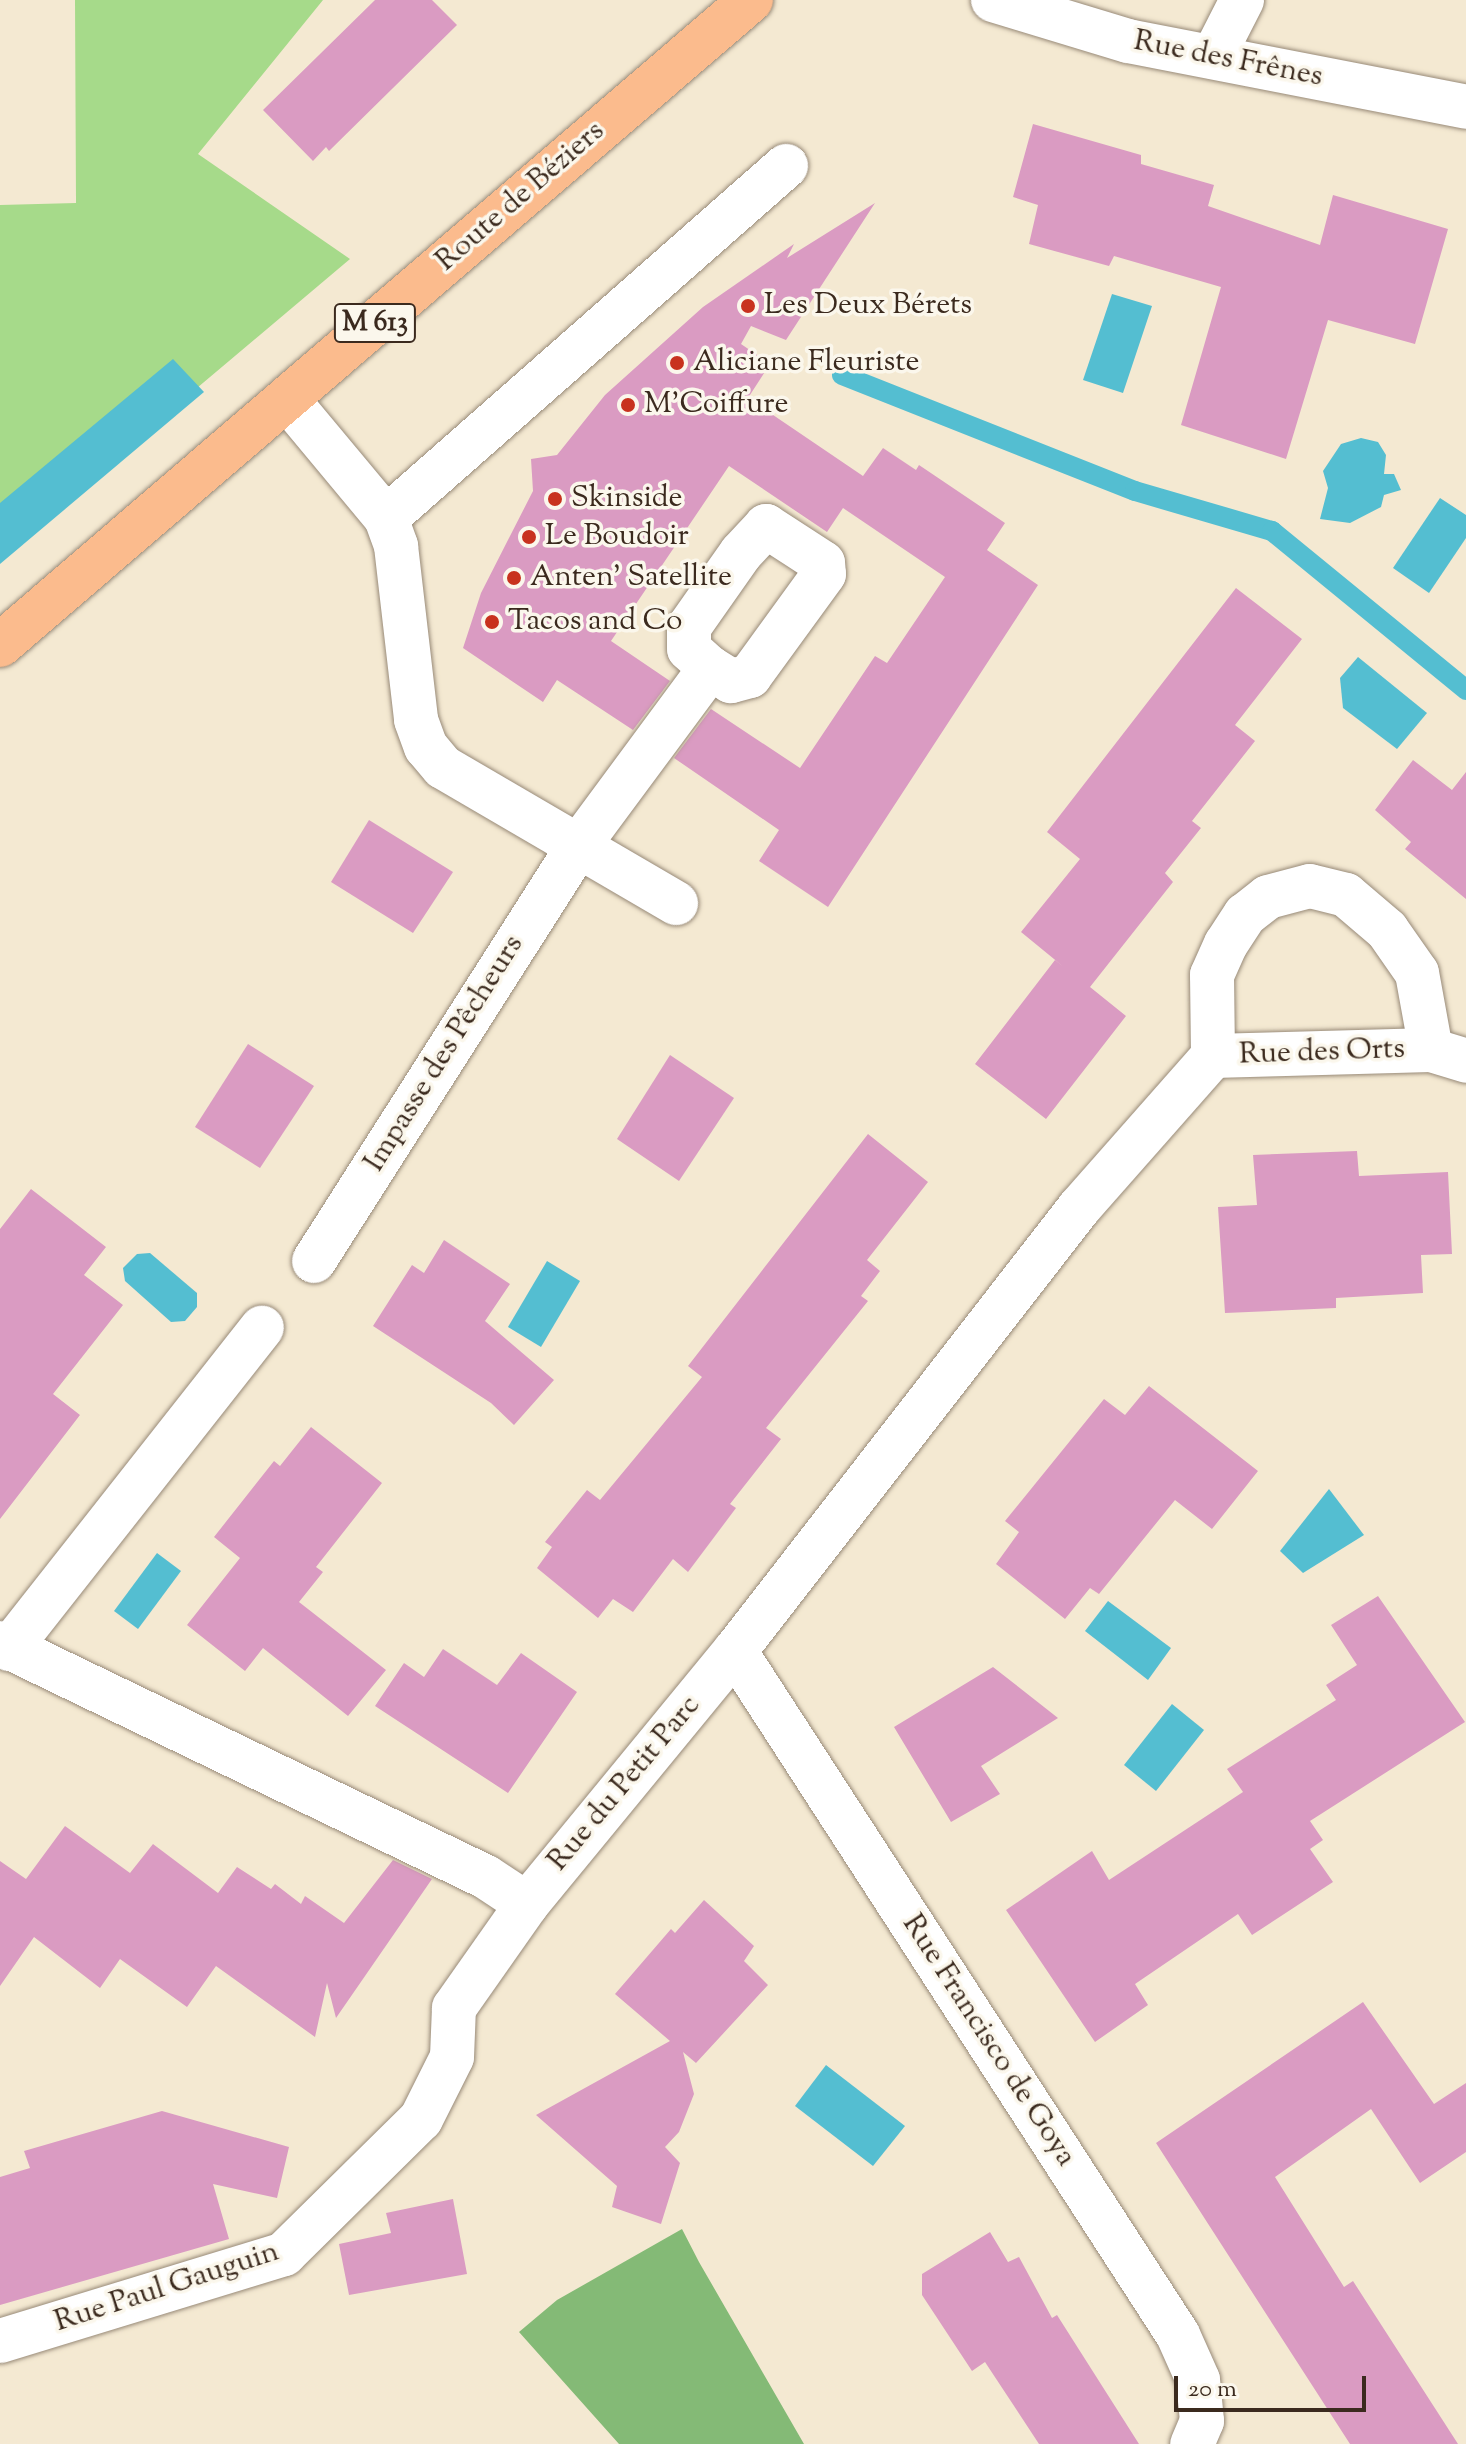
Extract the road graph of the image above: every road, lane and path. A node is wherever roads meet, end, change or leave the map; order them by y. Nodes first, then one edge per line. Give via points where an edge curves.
1 (993, 0) edge
2 (1242, 0) edge
3 (742, 3) edge
4 (1213, 57) junction
5 (1466, 107) edge
6 (786, 166) dead end
7 (287, 399) junction
8 (386, 518) junction
9 (0, 645) edge
10 (710, 668) dead end
11 (577, 848) junction
12 (676, 903) dead end
13 (1213, 1056) junction
14 (1448, 1056) edge
15 (1079, 1208) joint
16 (314, 1261) dead end
17 (262, 1328) dead end
18 (4, 1646) edge
19 (735, 1651) junction
20 (527, 1904) junction
21 (0, 2341) edge
22 (1192, 2444) edge

1 - 4 street, Rue des Frênes via 1128,41
2 - 4 street
3 - 7 main road, Route de Béziers / M 613
4 - 5 street, Rue des Frênes
6 - 8 street
7 - 8 street
7 - 9 main road, Route de Béziers / M 613
8 - 11 street via 396,546 416,720 426,747 443,767
10 - 11 street, Impasse des Pêcheurs
11 - 12 street
11 - 16 street, Impasse des Pêcheurs
13 - 14 street, Rue des Orts
13 - 14 street, Rue des Orts via 1212,975 1226,944 1245,915 1268,897 1310,886 1346,895 1387,930 1417,973
13 - 15 street, Rue des Orts
15 - 19 street, Rue du Petit Parc
17 - 18 street
18 - 20 street via 486,1877
19 - 20 street, Rue du Petit Parc
19 - 22 street, Rue Francisco de Goya via 1178,2335 1198,2380 1202,2421
20 - 21 street, Rue Paul Gauguin via 454,2008 452,2057 421,2119 284,2254

